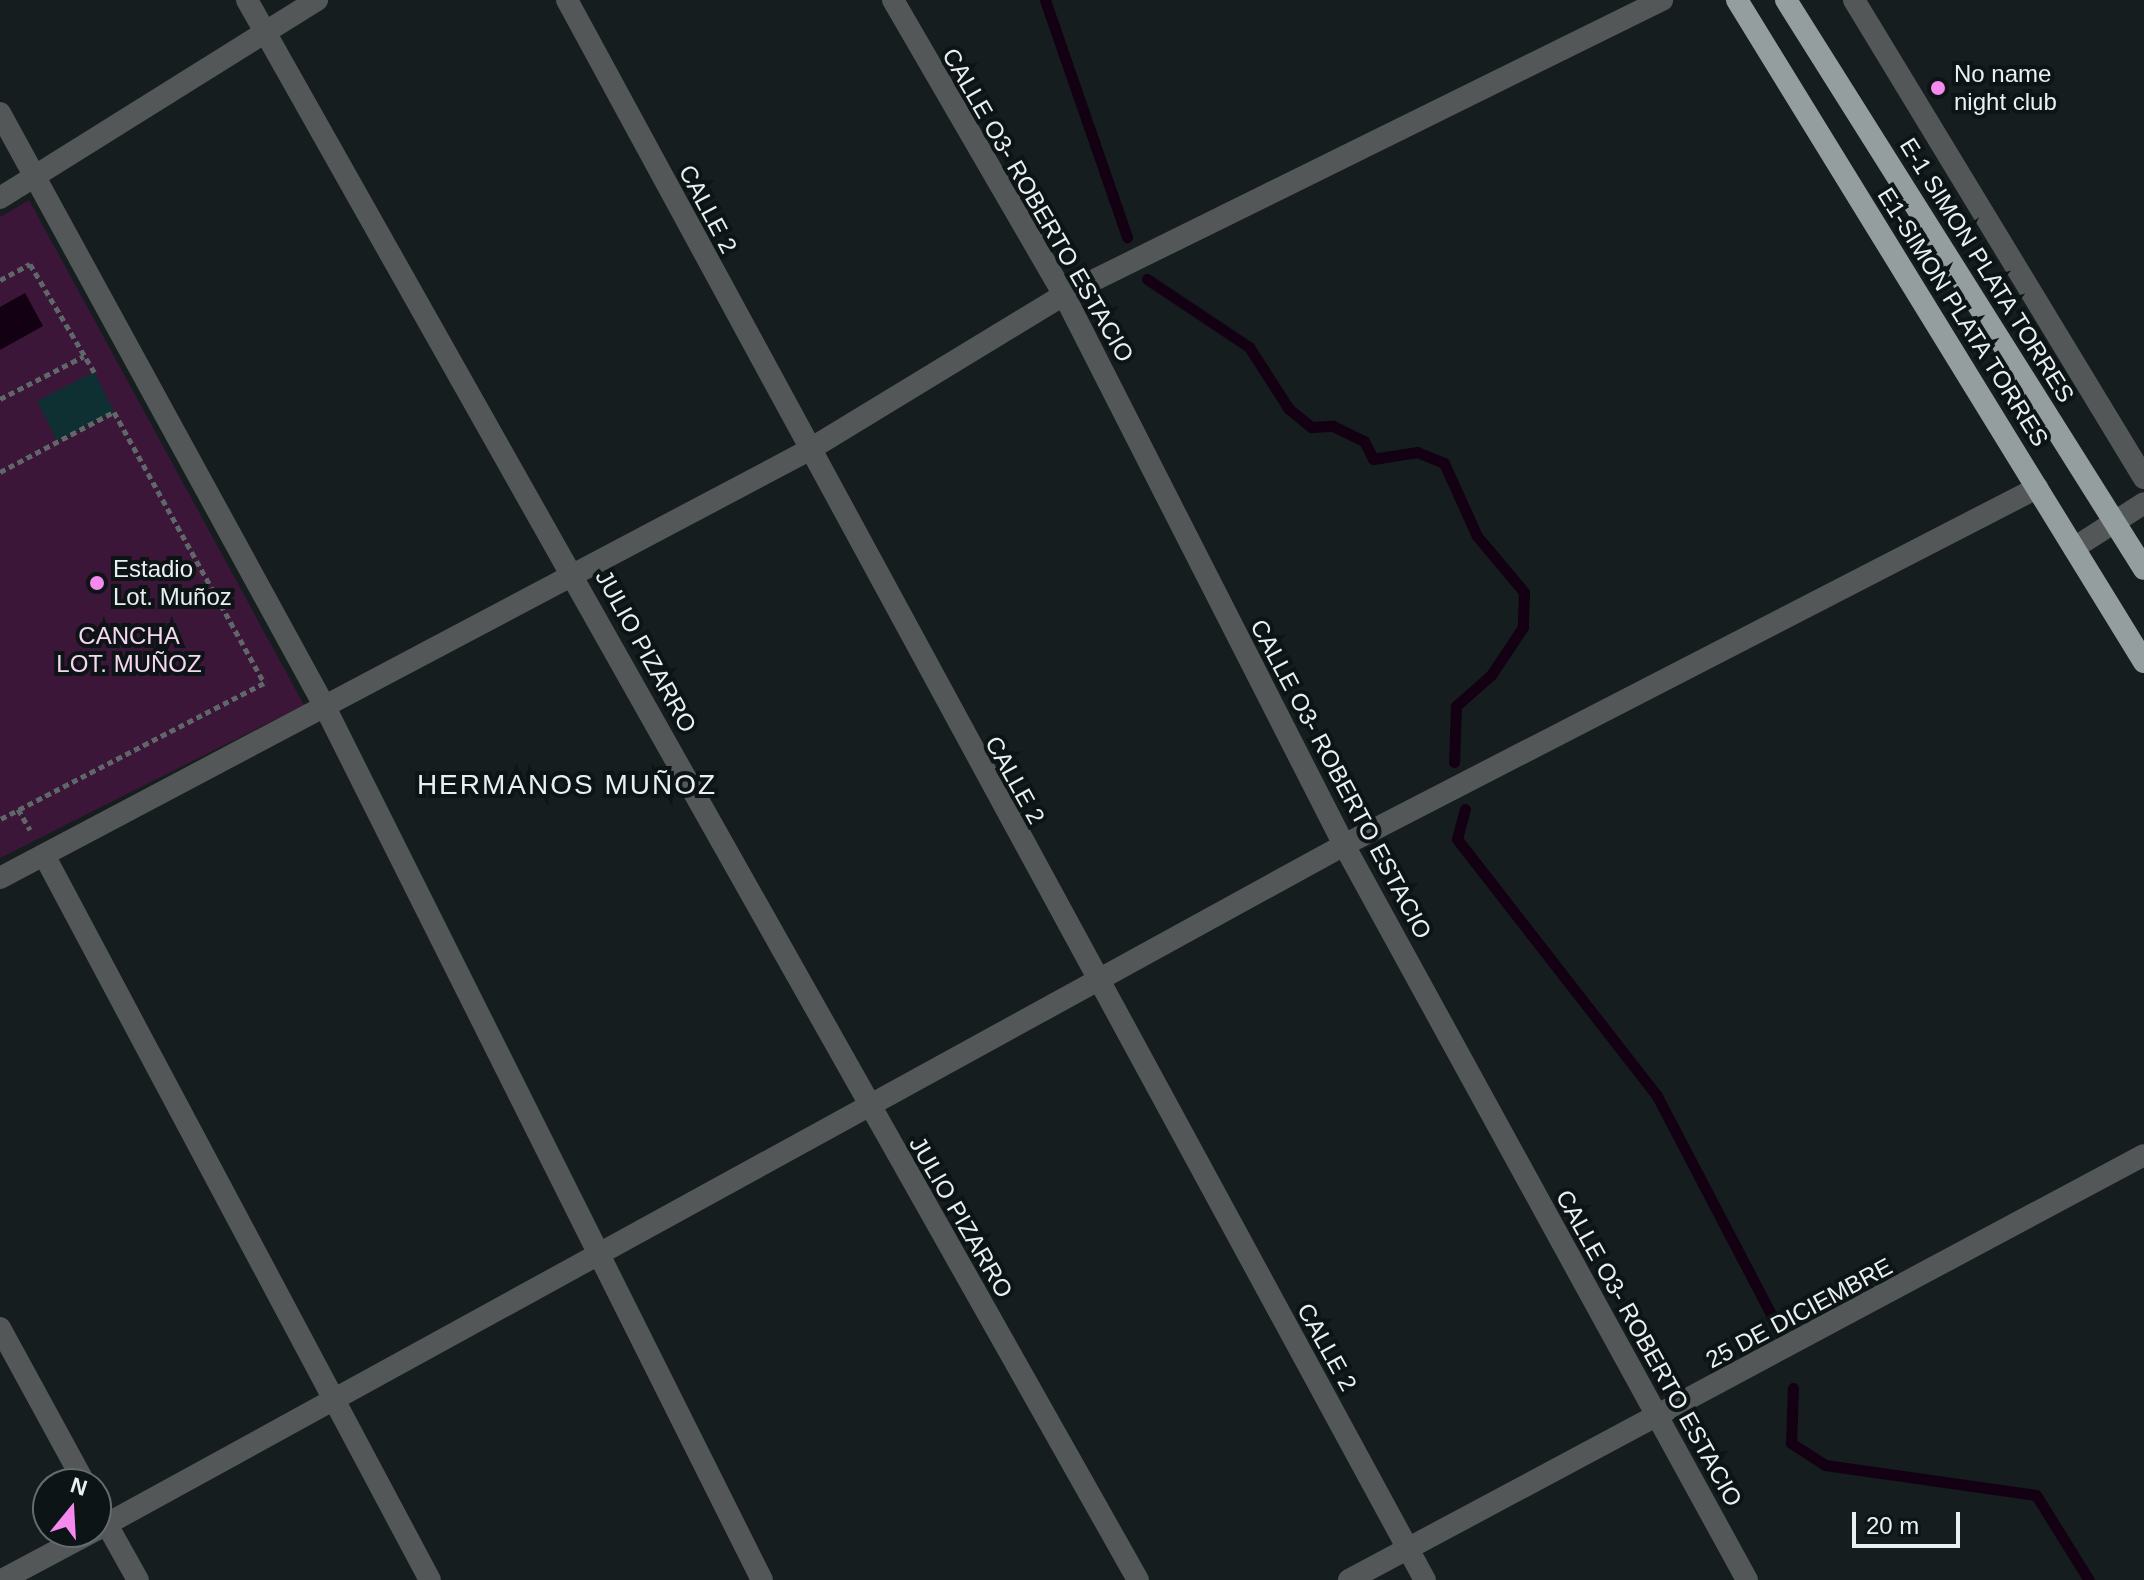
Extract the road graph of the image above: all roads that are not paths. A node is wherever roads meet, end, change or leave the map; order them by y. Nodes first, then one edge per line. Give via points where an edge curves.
1 (247, 0) edge
2 (317, 0) edge
3 (567, 0) edge
4 (893, 0) edge
5 (1662, 0) edge
6 (1737, 0) edge
7 (1786, 0) edge
8 (1854, 0) edge
9 (263, 29) junction
10 (0, 113) edge
11 (40, 177) junction
12 (0, 198) edge
13 (1064, 295) junction
14 (807, 451) junction
15 (2144, 478) edge
16 (2037, 488) junction
17 (2144, 503) edge
18 (2116, 521) junction
19 (2074, 548) junction
20 (2144, 569) edge
21 (573, 571) junction
22 (2144, 662) edge
23 (325, 707) junction
24 (1344, 845) junction
25 (44, 855) junction
26 (0, 878) edge
27 (1095, 980) junction
28 (866, 1102) junction
29 (2144, 1155) edge
30 (596, 1254) junction
31 (0, 1328) edge
32 (337, 1397) junction
33 (1658, 1418) junction
34 (76, 1468) edge
35 (112, 1516) edge
36 (112, 1543) edge
37 (56, 1548) edge
38 (1409, 1549) junction
39 (2, 1580) edge
40 (138, 1580) edge
41 (430, 1580) edge
42 (762, 1580) edge
43 (1138, 1580) edge
44 (1349, 1580) edge
45 (1425, 1580) edge
46 (1747, 1580) edge

1 - 9 street, JULIO PIZARRO
2 - 9 street
3 - 14 street, CALLE 2
4 - 13 street, CALLE O3- ROBERTO ESTACIO
5 - 13 street
6 - 16 highway, E1-SIMON PLATA TORRES
7 - 18 highway, E-1 SIMON PLATA TORRES
8 - 15 street
9 - 11 street
9 - 21 street, JULIO PIZARRO
10 - 11 street
11 - 12 street
11 - 23 street
13 - 14 street
13 - 24 street, CALLE O3- ROBERTO ESTACIO
14 - 21 street
14 - 27 street, CALLE 2
16 - 19 highway, E1-SIMON PLATA TORRES
16 - 24 street
17 - 18 street
18 - 19 street
18 - 20 highway, E-1 SIMON PLATA TORRES
19 - 22 highway, E1-SIMON PLATA TORRES
21 - 23 street
21 - 28 street, JULIO PIZARRO
23 - 25 street
23 - 30 street
24 - 27 street
24 - 33 street, CALLE O3- ROBERTO ESTACIO
25 - 26 street
25 - 32 street
27 - 28 street
27 - 38 street, CALLE 2
28 - 30 street
28 - 43 street, JULIO PIZARRO
29 - 33 street, 25 DE DICIEMBRE
30 - 32 street
30 - 42 street
31 - 34 street
32 - 35 street
32 - 41 street
33 - 38 street, 25 DE DICIEMBRE
33 - 46 street, CALLE O3- ROBERTO ESTACIO
36 - 40 street
37 - 39 street
38 - 44 street, 25 DE DICIEMBRE
38 - 45 street, CALLE 2

